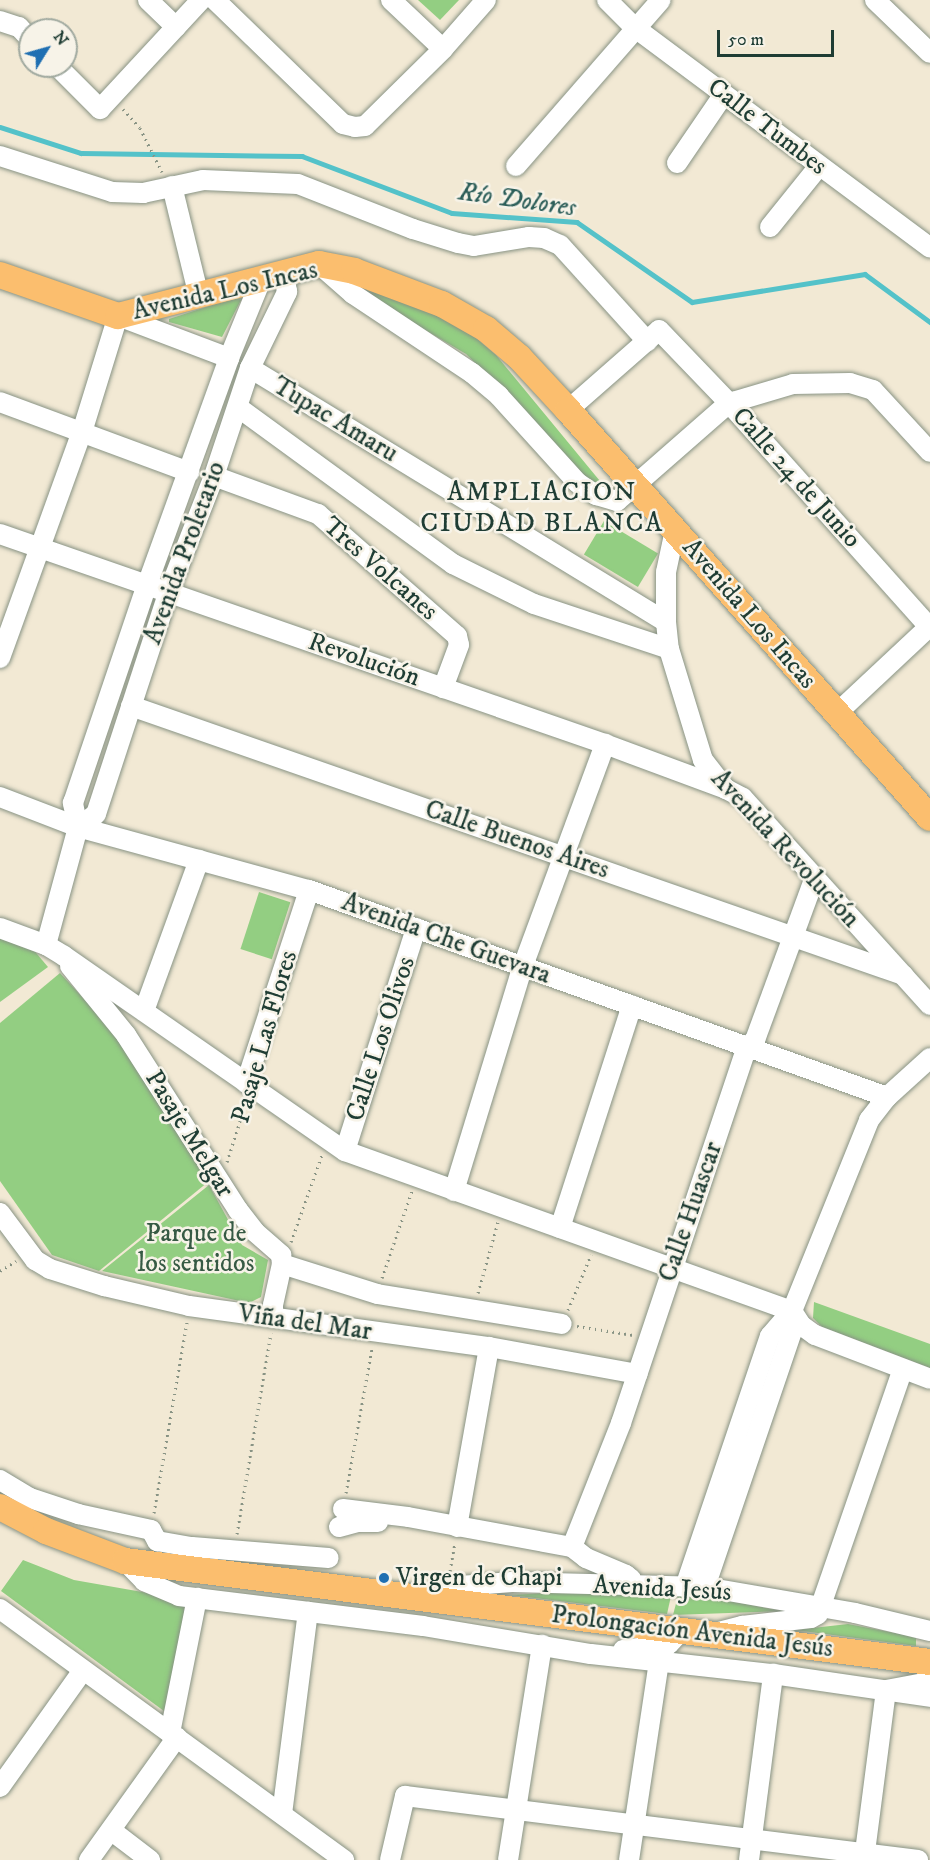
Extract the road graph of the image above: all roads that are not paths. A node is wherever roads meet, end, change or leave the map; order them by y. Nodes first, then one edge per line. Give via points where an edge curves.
1 (148, 0) edge
2 (201, 0) edge
3 (215, 0) edge
4 (391, 0) edge
5 (486, 0) edge
6 (607, 0) edge
7 (661, 0) edge
8 (875, 0) edge
9 (0, 21) edge
10 (18, 27) edge
11 (176, 27) junction
12 (634, 27) junction
13 (443, 49) junction
14 (930, 53) edge
15 (73, 78) edge
16 (724, 94) junction
17 (0, 156) edge
18 (677, 163) dead end
19 (516, 166) dead end
20 (819, 166) junction
21 (172, 186) junction
22 (770, 227) dead end
23 (930, 248) edge
24 (319, 264) junction
25 (0, 275) edge
26 (273, 277) junction
27 (199, 297) junction
28 (118, 316) junction
29 (653, 336) junction
30 (229, 357) junction
31 (250, 368) junction
32 (0, 402) edge
33 (729, 404) junction
34 (239, 408) junction
35 (568, 410) junction
36 (82, 432) junction
37 (930, 452) edge
38 (189, 472) junction
39 (214, 476) junction
40 (635, 486) junction
41 (675, 530) junction
42 (0, 534) edge
43 (42, 549) junction
44 (147, 585) junction
45 (169, 591) junction
46 (666, 622) junction
47 (930, 627) edge
48 (669, 650) junction
49 (0, 658) edge
50 (444, 688) junction
51 (131, 706) junction
52 (836, 714) junction
53 (605, 744) junction
54 (726, 789) junction
55 (0, 797) edge
56 (930, 818) edge
57 (78, 827) junction
58 (564, 856) junction
59 (199, 860) junction
60 (814, 880) junction
61 (309, 890) junction
62 (0, 928) edge
63 (416, 928) junction
64 (793, 938) junction
65 (46, 945) junction
66 (64, 956) junction
67 (524, 966) junction
68 (903, 975) junction
69 (632, 1005) junction
70 (930, 1005) edge
71 (144, 1011) junction
72 (747, 1047) junction
73 (930, 1058) edge
74 (246, 1083) junction
75 (887, 1097) junction
76 (345, 1151) junction
77 (454, 1191) junction
78 (0, 1213) edge
79 (560, 1228) junction
80 (282, 1264) junction
81 (671, 1268) junction
82 (792, 1311) junction
83 (273, 1318) junction
84 (562, 1324) road end
85 (489, 1347) junction
86 (903, 1370) junction
87 (638, 1374) junction
88 (930, 1379) edge
89 (0, 1480) edge
90 (0, 1507) edge
91 (341, 1518) road end
92 (457, 1527) junction
93 (46, 1531) junction
94 (154, 1535) junction
95 (572, 1547) junction
96 (329, 1558) dead end
97 (124, 1560) junction
98 (632, 1585) junction
99 (685, 1587) junction
100 (705, 1587) junction
101 (439, 1593) junction
102 (198, 1598) junction
103 (821, 1607) junction
104 (0, 1609) edge
105 (308, 1612) junction
106 (930, 1631) edge
107 (680, 1632) junction
108 (713, 1633) junction
109 (542, 1645) junction
110 (591, 1654) junction
111 (659, 1662) junction
112 (930, 1662) edge
113 (83, 1670) junction
114 (773, 1674) junction
115 (930, 1682) edge
116 (886, 1690) junction
117 (930, 1697) edge
118 (173, 1735) junction
119 (0, 1787) edge
120 (517, 1811) junction
121 (282, 1814) junction
122 (636, 1825) junction
123 (112, 1831) junction
124 (753, 1840) junction
125 (866, 1852) junction
126 (89, 1860) edge
127 (150, 1860) edge
128 (344, 1860) edge
129 (390, 1860) edge
130 (508, 1860) edge
131 (629, 1860) edge
132 (749, 1860) edge
133 (918, 1860) edge

1 - 11 street
2 - 11 street
3 - 13 street via 343,124 355,127 365,126
4 - 13 street
5 - 13 street
6 - 12 street, Calle Tumbes
7 - 12 street
8 - 14 street
9 - 10 street
11 - 15 street via 106,103
12 - 16 street, Calle Tumbes
12 - 19 street
16 - 18 street
16 - 20 street, Calle Tumbes
17 - 21 street via 112,192 143,193
20 - 22 street
20 - 23 street, Calle Tumbes
21 - 27 street
21 - 29 street, Calle 24 de Junio via 220,179 298,184 458,243 474,246 544,238 560,245
24 - 26 main road, Avenida Los Incas
24 - 35 main road, Avenida Los Incas via 354,271 442,303 486,329 519,357
24 - 40 street via 353,294 472,373 499,396 578,483 596,495 617,501
25 - 28 main road
26 - 27 main road, Avenida Los Incas
26 - 30 street, Avenida Proletario
26 - 31 street, Avenida Proletario via 286,292
27 - 28 main road, Avenida Los Incas
28 - 30 street
28 - 36 street
29 - 33 street, Calle 24 de Junio
29 - 35 street
30 - 38 street, Avenida Proletario
31 - 34 street, Avenida Proletario
31 - 46 street, Tupac Amaru
32 - 36 street
33 - 37 street via 793,384 850,383 873,390
33 - 40 street
33 - 47 street, Calle 24 de Junio
34 - 39 street, Avenida Proletario
34 - 48 street via 453,564 534,604
35 - 40 main road, Avenida Los Incas
36 - 38 street
36 - 43 street
38 - 44 street, Avenida Proletario
39 - 45 street, Avenida Proletario
39 - 50 street, Tres Volcanes via 318,514 457,636 459,645
40 - 41 main road, Avenida Los Incas
41 - 46 street, Avenida Revolución via 666,572
41 - 52 main road, Avenida Los Incas
42 - 43 street, Revolución
43 - 44 street, Revolución
43 - 49 street
44 - 45 street, Revolución
44 - 57 street, Avenida Proletario via 73,803
45 - 50 street, Revolución
45 - 51 street, Avenida Proletario
46 - 48 street, Avenida Revolución
47 - 52 street
48 - 54 street, Avenida Revolución via 703,760
50 - 53 street, Revolución
51 - 57 street, Avenida Proletario via 96,814
51 - 58 street, Calle Buenos Aires
52 - 56 main road, Avenida Los Incas
53 - 54 street, Revolución
53 - 58 street
54 - 60 street, Avenida Revolución via 743,798
55 - 57 street, Avenida Che Guevara
57 - 59 street, Avenida Che Guevara
57 - 65 street, Avenida Proletario
58 - 64 street, Calle Buenos Aires
58 - 67 street
59 - 61 street, Avenida Che Guevara
59 - 71 street
60 - 64 street, Calle Huascar
60 - 68 street, Avenida Revolución
61 - 63 street, Avenida Che Guevara
61 - 74 street, Pasaje Las Flores
62 - 65 street
63 - 67 street, Avenida Che Guevara
63 - 76 street, Calle Los Olivos
64 - 68 street, Calle Buenos Aires
64 - 72 street, Calle Huascar via 755,1040
65 - 66 street
66 - 71 street
66 - 80 street, Pasaje Melgar via 79,980 126,1035 221,1184 255,1232 281,1255
67 - 69 street, Avenida Che Guevara
67 - 77 street
68 - 70 street, Avenida Revolución
69 - 72 street, Avenida Che Guevara
69 - 79 street
71 - 74 street
72 - 75 street, Avenida Che Guevara
72 - 81 street, Calle Huascar
73 - 75 street
74 - 76 street
75 - 82 street via 869,1120
76 - 77 street
77 - 79 street
78 - 83 street, Viña del Mar via 29,1254 50,1269 189,1306
79 - 81 street
80 - 83 street
80 - 84 street via 377,1294
81 - 82 street
81 - 87 street, Calle Huascar
82 - 86 street via 801,1325 815,1335
82 - 99 street via 770,1336
82 - 100 street via 792,1332
83 - 85 street, Viña del Mar
85 - 87 street, Viña del Mar
85 - 92 street
86 - 88 street
86 - 103 street
87 - 95 street, Calle Huascar
89 - 94 street via 30,1498
90 - 93 main road, Prolongación Avenida Jesús
91 - 92 street via 408,1516
92 - 95 street
93 - 94 street via 65,1524
93 - 97 main road, Prolongación Avenida Jesús
94 - 96 street via 234,1551
95 - 98 street via 586,1558 626,1575
97 - 101 main road, Prolongación Avenida Jesús
97 - 102 street via 144,1581 179,1596
98 - 99 street, Avenida Jesús
98 - 101 street, Avenida Jesús via 512,1582
99 - 100 street, Avenida Jesús
100 - 103 street, Avenida Jesús
101 - 107 main road, Prolongación Avenida Jesús
102 - 105 street
102 - 118 street
103 - 106 street, Avenida Jesús
103 - 108 street via 811,1618
104 - 113 street
105 - 109 street
105 - 121 street
107 - 108 main road, Prolongación Avenida Jesús
107 - 110 street via 669,1644
108 - 112 main road, Prolongación Avenida Jesús
109 - 110 street
109 - 120 street
110 - 111 street
111 - 114 street
111 - 122 street
113 - 118 street
113 - 119 street
114 - 116 street
114 - 124 street
115 - 116 street
116 - 117 street
116 - 125 street
118 - 121 street
118 - 123 street
120 - 122 street
120 - 129 street via 405,1796
120 - 130 street
121 - 128 street
122 - 124 street
122 - 131 street
123 - 126 street
123 - 127 street
124 - 125 street
124 - 132 street
125 - 133 street

